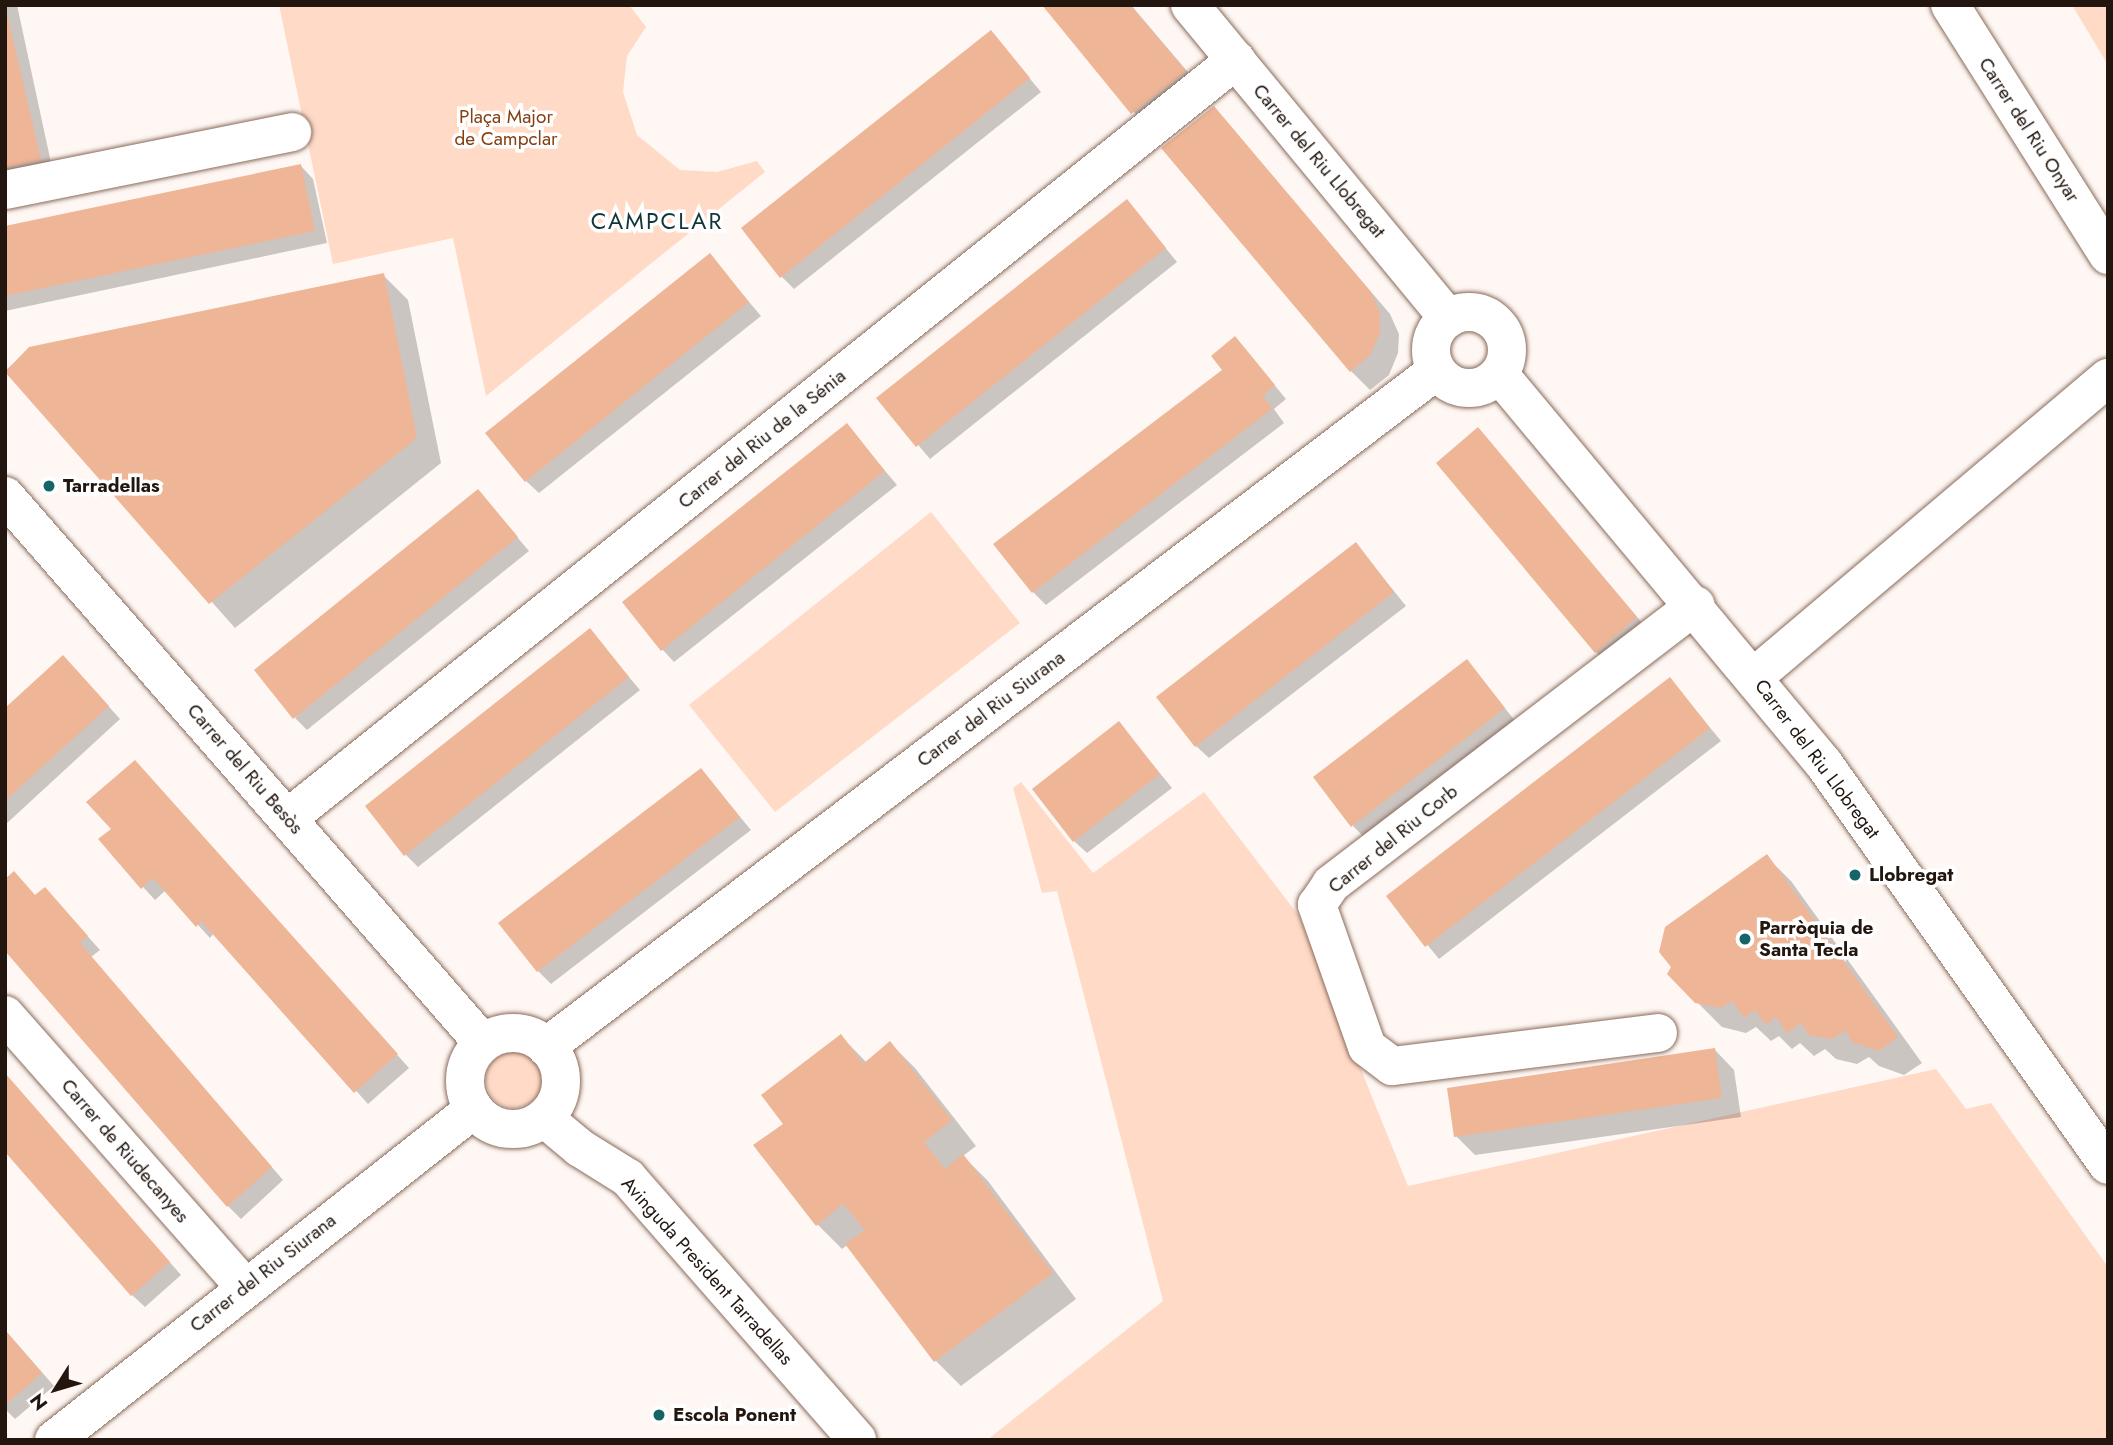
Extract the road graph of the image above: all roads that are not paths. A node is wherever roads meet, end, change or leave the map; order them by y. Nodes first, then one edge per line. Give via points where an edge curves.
1 (1190, 5) edge
2 (1950, 5) edge
3 (1236, 60) junction
4 (292, 132) dead end
5 (5, 190) edge
6 (2108, 255) edge
7 (1448, 318) junction
8 (1436, 371) junction
9 (1499, 374) junction
10 (2108, 378) edge
11 (5, 496) edge
12 (1696, 605) junction
13 (1755, 676) junction
14 (288, 818) junction
15 (5, 1015) edge
16 (1658, 1033) dead end
17 (483, 1043) junction
18 (546, 1047) junction
19 (474, 1109) junction
20 (544, 1118) junction
21 (2108, 1165) edge
22 (244, 1286) junction
23 (54, 1440) edge
24 (857, 1440) edge

1 - 3 street, Carrer del Riu Llobregat
2 - 6 street, Carrer del Riu Onyar
3 - 7 street, Carrer del Riu Llobregat
3 - 14 street, Carrer del Riu de la Sénia
4 - 5 street
7 - 8 street via 1431,342
7 - 9 street via 1478,312 1502,330 1507,345
8 - 9 street via 1455,386 1467,388 1490,382
8 - 18 street, Carrer del Riu Siurana
9 - 12 street, Carrer del Riu Llobregat
10 - 13 street
11 - 14 street, Carrer del Riu Besòs
12 - 13 street, Carrer del Riu Llobregat
12 - 16 street, Carrer del Riu Corb via 1331,884 1317,905 1367,1047 1392,1066
13 - 21 street, Carrer del Riu Llobregat via 1824,764
14 - 17 street, Carrer del Riu Besòs
15 - 22 street, Carrer de Riudecanyes
17 - 18 street via 509,1033 524,1034
17 - 19 street via 465,1075
18 - 20 street via 561,1078 555,1105
19 - 20 street via 498,1127 514,1129
19 - 22 street, Carrer del Riu Siurana
20 - 24 street, Avinguda President Tarradellas via 580,1149 628,1178
22 - 23 street, Carrer del Riu Siurana

